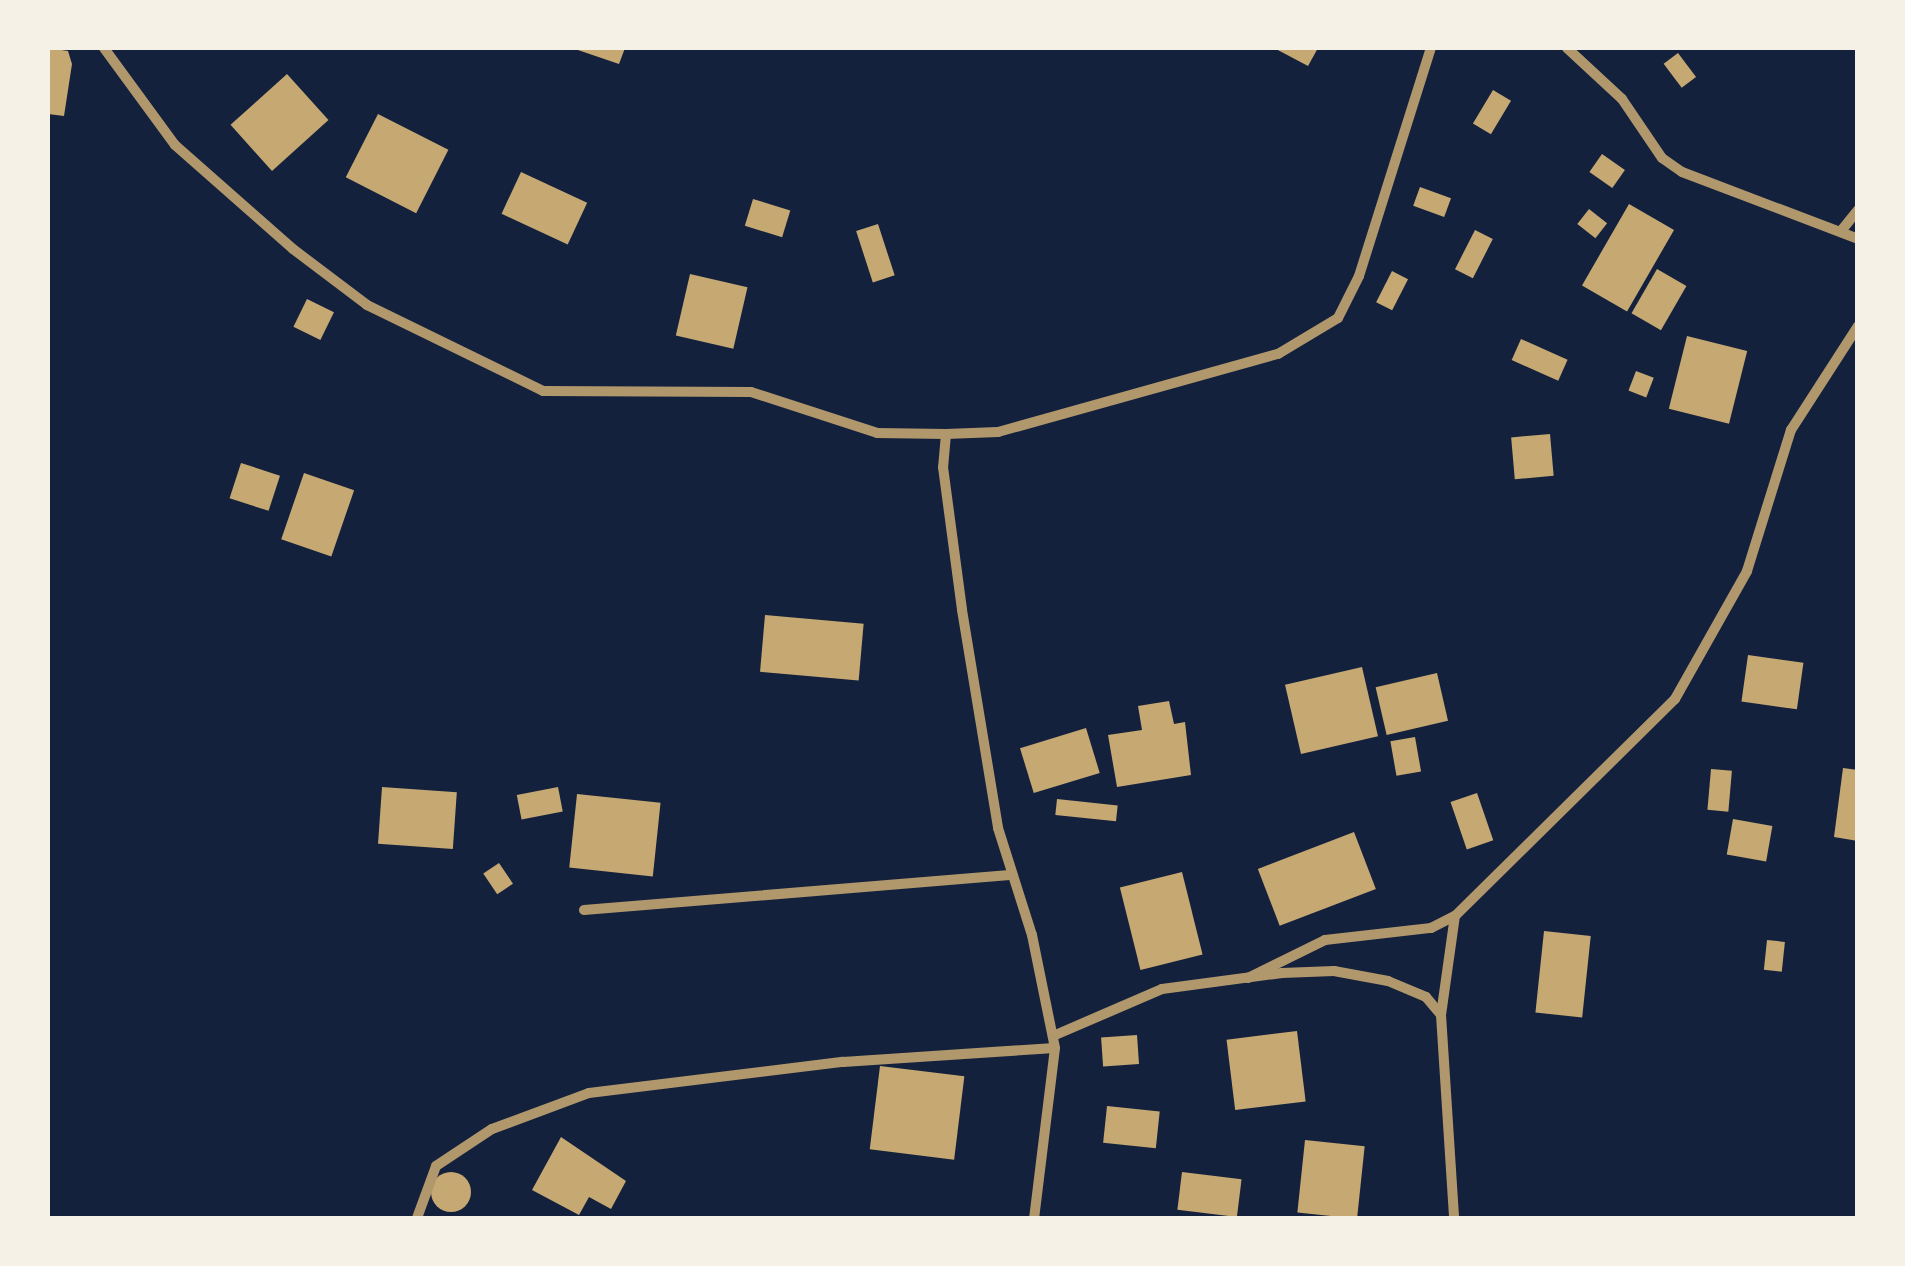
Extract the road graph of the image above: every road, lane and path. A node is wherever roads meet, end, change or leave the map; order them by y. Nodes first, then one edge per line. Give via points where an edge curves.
1 (104, 48) edge
2 (1431, 48) edge
3 (1567, 48) edge
4 (1858, 210) edge
5 (1841, 231) junction
6 (1858, 239) edge
7 (1858, 326) edge
8 (946, 434) junction
9 (1013, 875) junction
10 (584, 910) dead end
11 (1455, 916) junction
12 (1248, 978) junction
13 (1441, 1015) junction
14 (1054, 1042) junction
15 (417, 1218) edge
16 (1034, 1218) edge
17 (1454, 1218) edge

1 - 8 street via 175,145 292,249 367,306 544,391 752,392 877,433
2 - 8 street via 1359,276 1338,318 1278,354 998,432
3 - 5 street via 1622,99 1662,158 1682,172
4 - 5 street
5 - 6 street
7 - 11 street via 1791,430 1747,571 1700,663 1675,699
8 - 9 street via 943,467 962,610 998,828
9 - 10 street
9 - 14 street
11 - 12 street via 1430,928 1325,940
11 - 13 street
12 - 13 street via 1334,971 1388,981 1426,998
12 - 14 street via 1162,990
13 - 17 street
14 - 15 street via 590,1092 492,1129 436,1166
14 - 16 street

